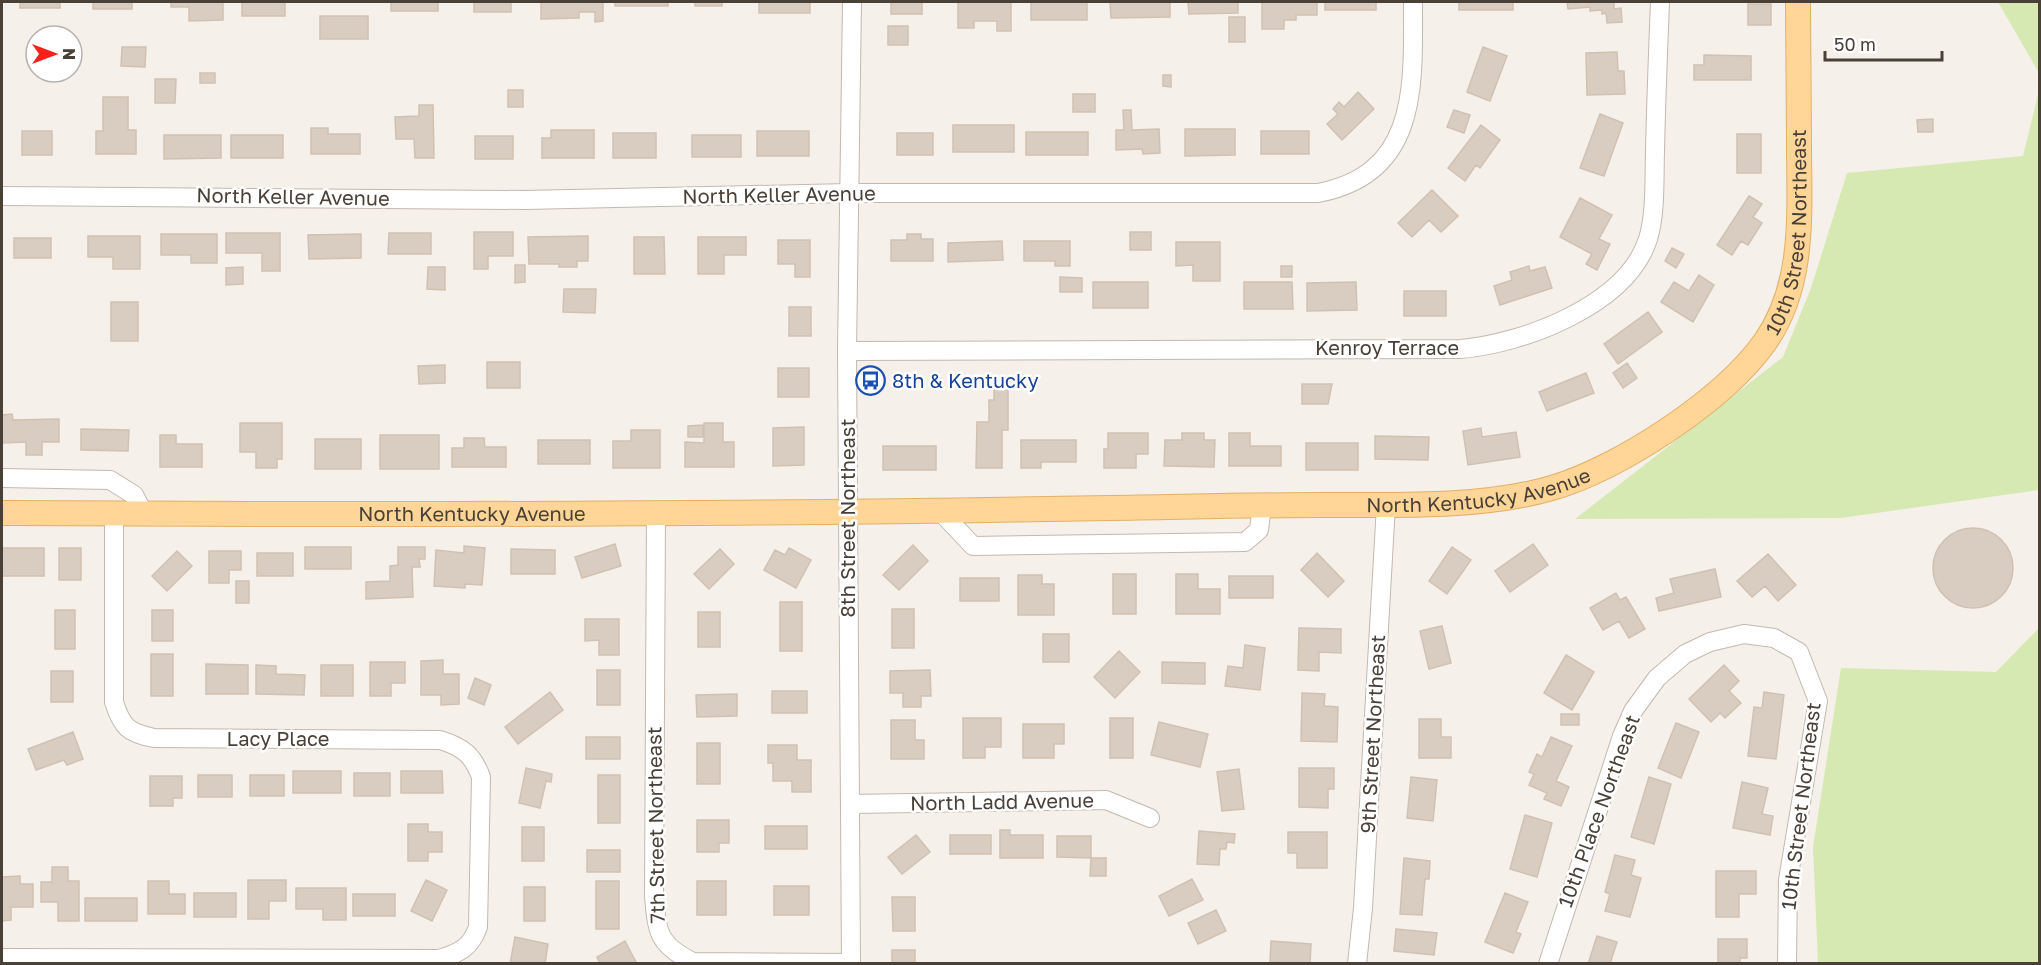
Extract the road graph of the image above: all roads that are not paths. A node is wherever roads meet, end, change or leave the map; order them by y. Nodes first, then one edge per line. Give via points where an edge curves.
1 (852, 2) edge
2 (1413, 2) edge
3 (1660, 2) edge
4 (1798, 2) edge
5 (849, 193) junction
6 (2, 196) edge
7 (847, 351) junction
8 (1678, 422) joint
9 (2, 478) edge
10 (1262, 505) junction
11 (1386, 505) junction
12 (847, 511) junction
13 (940, 511) junction
14 (656, 512) junction
15 (2, 513) edge
16 (114, 514) junction
17 (144, 514) junction
18 (1799, 652) joint
19 (850, 804) junction
20 (1150, 818) dead end
21 (2, 958) edge
22 (851, 963) edge
23 (1357, 963) edge
24 (1548, 963) edge
25 (1787, 963) edge

1 - 5 street, 8th Street Northeast
2 - 5 street, North Keller Avenue via 1412,84 1401,131 1369,173 1334,190 1297,195
3 - 7 street, Kenroy Terrace via 1653,200 1648,238 1638,262 1619,283 1587,306 1520,339 1460,349
4 - 8 main road, 10th Street Northeast via 1799,223 1794,277 1765,342 1714,394
5 - 6 street, North Keller Avenue via 525,200
5 - 7 street, 8th Street Northeast
7 - 12 street, 8th Street Northeast
8 - 11 main road, North Kentucky Avenue via 1630,453 1558,486 1494,499
9 - 17 street via 110,480 134,495
10 - 11 main road, North Kentucky Avenue
10 - 13 main road, North Kentucky Avenue
10 - 13 street via 1259,530 1245,542 1119,545 973,546
11 - 23 street, 9th Street Northeast
12 - 13 main road, North Kentucky Avenue
12 - 14 main road, North Kentucky Avenue
12 - 19 street, 8th Street Northeast
14 - 17 main road, North Kentucky Avenue
14 - 22 street, 7th Street Northeast via 657,934 675,953 693,962
15 - 16 main road, North Kentucky Avenue
16 - 17 main road, North Kentucky Avenue
16 - 21 street, Lacy Place via 114,702 120,722 136,734 154,738 440,740 462,747 481,777 478,927 472,943 439,959
18 - 24 street, 10th Place Northeast via 1774,638 1744,634 1710,642 1685,654 1657,678 1633,711 1622,736
18 - 25 street, 10th Street Northeast via 1818,701 1788,880
19 - 20 street, North Ladd Avenue via 1106,800
19 - 22 street, 8th Street Northeast

